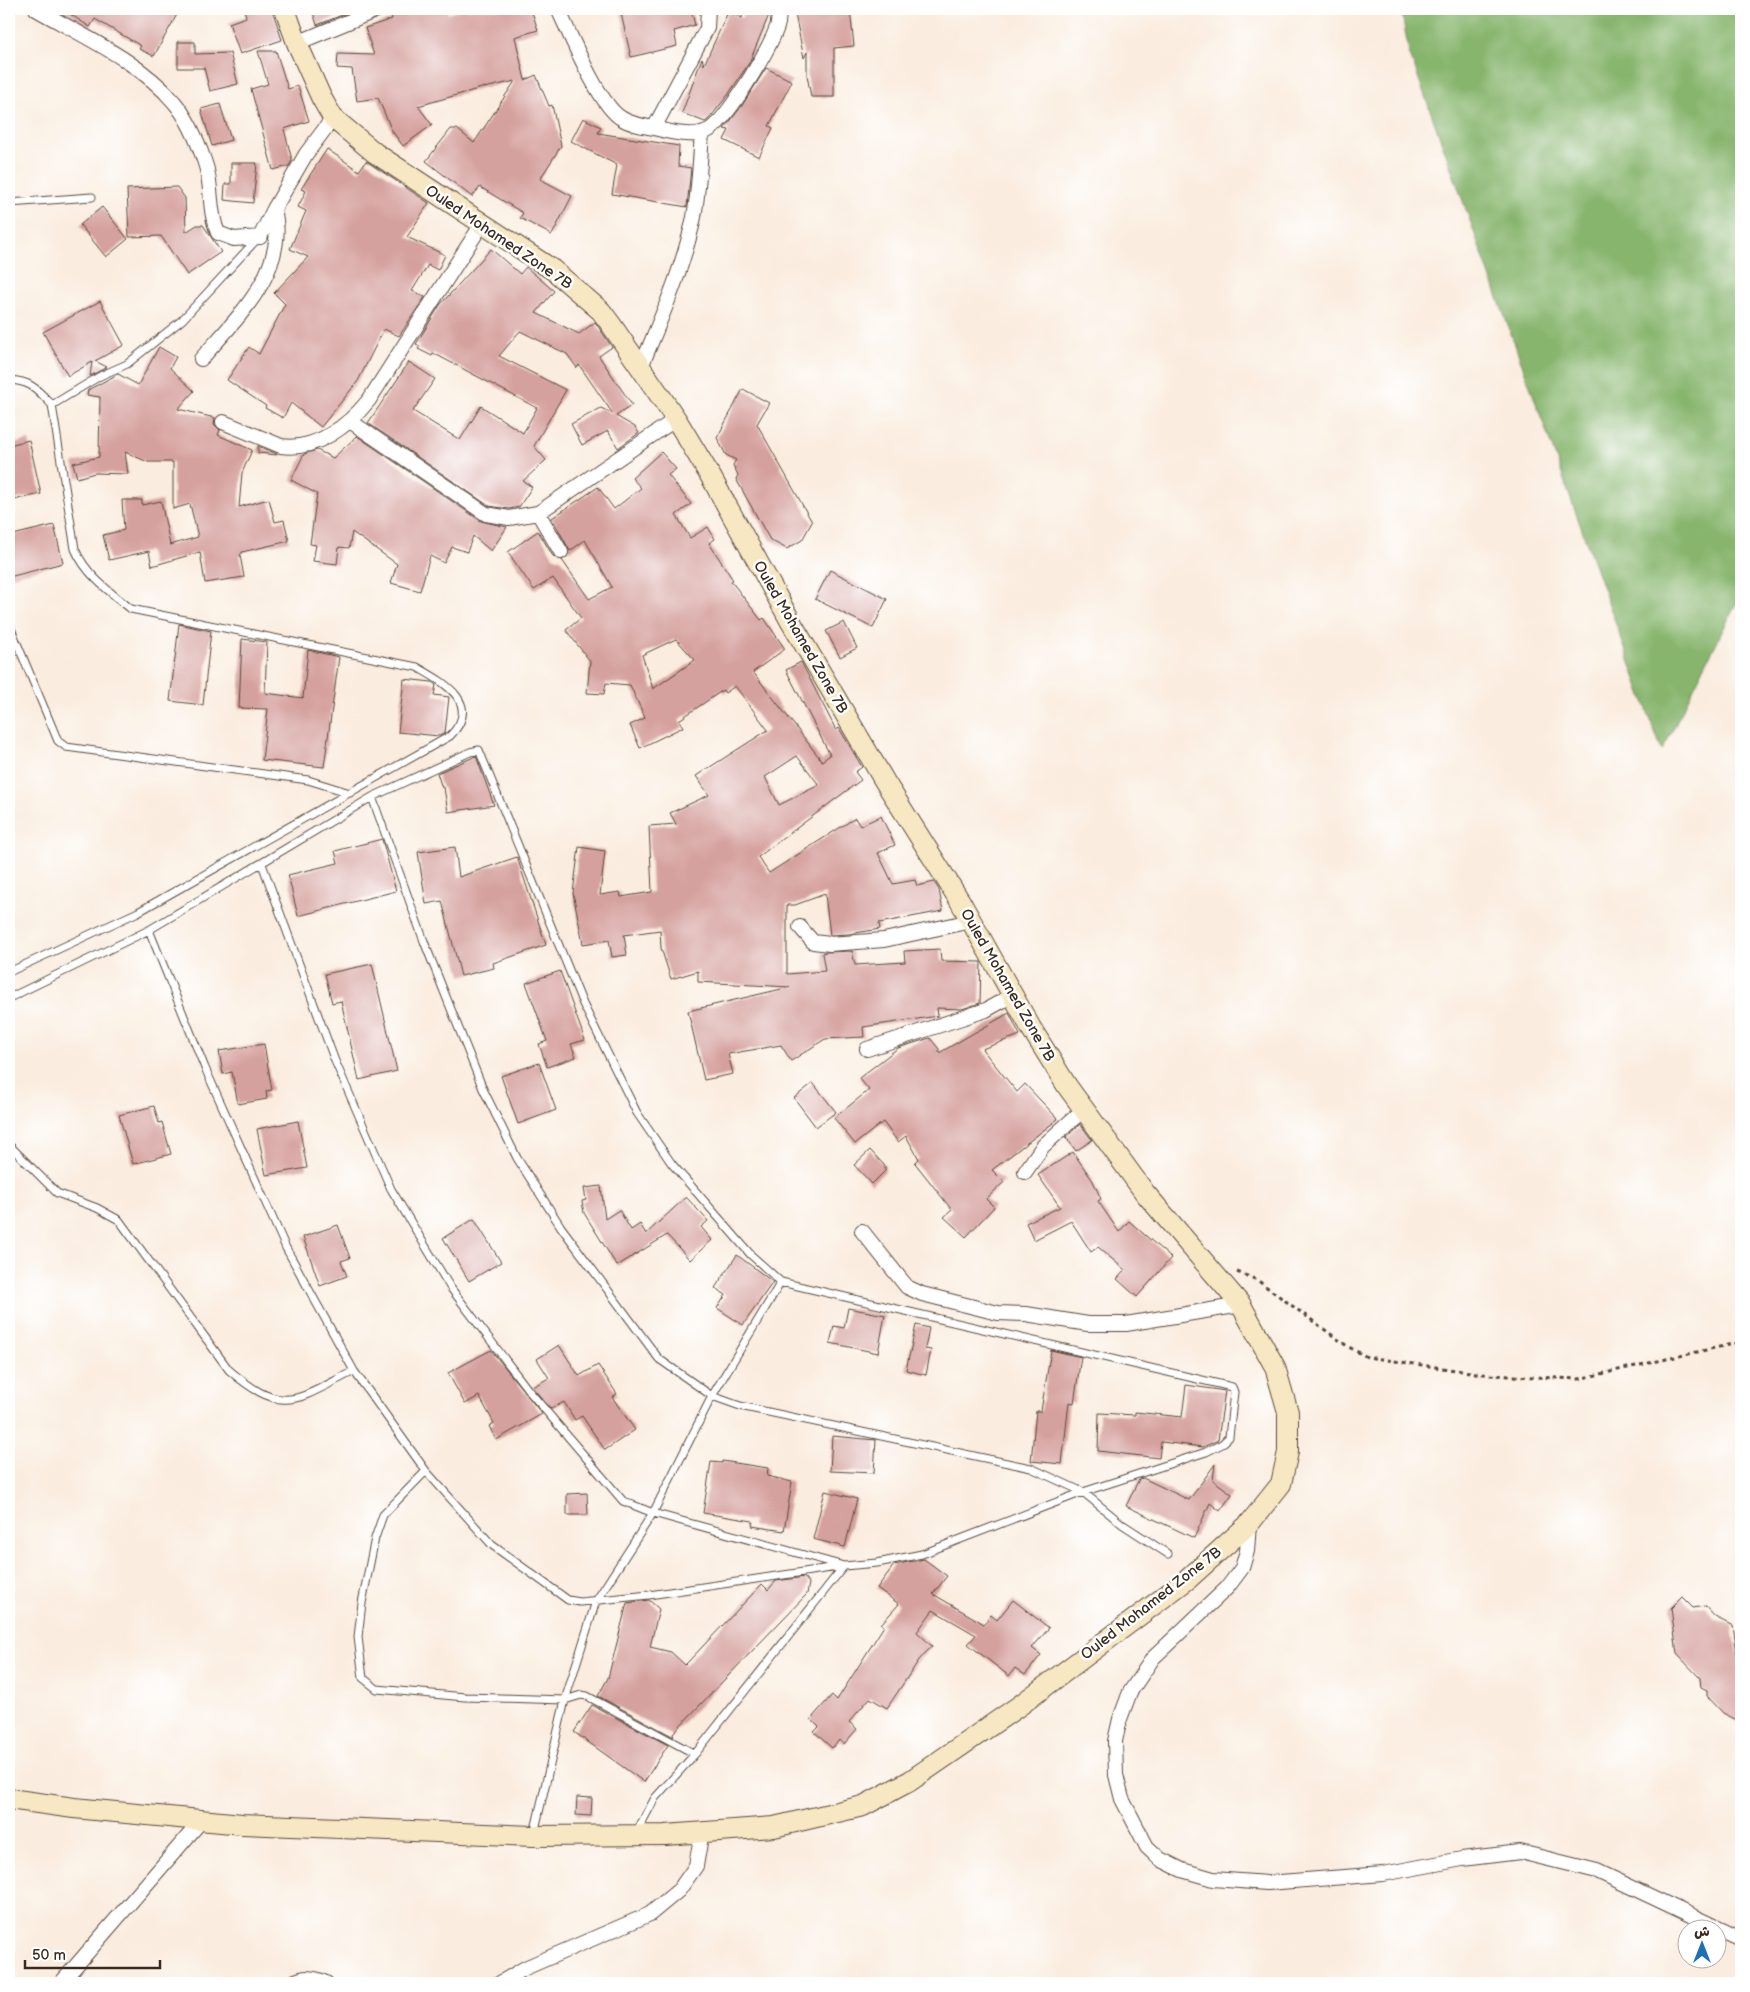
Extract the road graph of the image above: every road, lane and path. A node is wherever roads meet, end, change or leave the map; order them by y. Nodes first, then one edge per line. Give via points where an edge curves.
1 (36, 9) edge
2 (285, 9) edge
3 (379, 9) edge
4 (558, 9) edge
5 (708, 9) edge
6 (777, 9) edge
7 (297, 44) junction
8 (334, 118) junction
9 (654, 128) junction
10 (702, 133) junction
11 (92, 197) dead end
12 (9, 203) edge
13 (274, 210) junction
14 (482, 224) junction
15 (260, 237) junction
16 (201, 359) dead end
17 (641, 367) junction
18 (9, 380) edge
19 (52, 405) junction
20 (676, 419) junction
21 (350, 421) junction
22 (223, 422) dead end
23 (538, 513) junction
24 (561, 552) dead end
25 (9, 624) edge
26 (350, 793) junction
27 (372, 797) junction
28 (262, 864) junction
29 (971, 921) junction
30 (800, 927) dead end
31 (149, 930) junction
32 (9, 972) edge
33 (1013, 995) junction
34 (9, 998) edge
35 (867, 1049) dead end
36 (1083, 1110) junction
37 (9, 1145) edge
38 (1025, 1172) dead end
39 (862, 1230) dead end
40 (1207, 1266) junction
41 (781, 1282) junction
42 (1241, 1305) junction
43 (1741, 1342) edge
44 (354, 1371) junction
45 (712, 1396) junction
46 (426, 1471) junction
47 (1083, 1492) junction
48 (653, 1513) junction
49 (1249, 1524) junction
50 (1168, 1554) dead end
51 (844, 1566) junction
52 (596, 1601) junction
53 (565, 1700) junction
54 (695, 1754) junction
55 (9, 1799) edge
56 (202, 1820) junction
57 (702, 1831) junction
58 (635, 1835) junction
59 (533, 1836) junction
60 (1741, 1939) edge
61 (61, 1983) edge
62 (292, 1983) edge
63 (326, 1983) edge
64 (500, 1983) edge

1 - 15 street via 126,62 168,95 186,120 205,164 218,233 234,239
2 - 7 main road, Ouled Mohamed Zone 7B
3 - 7 street
4 - 9 street via 612,112 628,122
5 - 9 street via 707,28
6 - 10 street via 777,27 736,99 715,127
7 - 8 main road, Ouled Mohamed Zone 7B via 320,97
8 - 13 street via 306,154
8 - 14 main road, Ouled Mohamed Zone 7B via 375,153
9 - 10 street
10 - 17 street via 694,218 678,273
11 - 12 lane
13 - 15 street
13 - 16 street via 278,230 275,256 267,275 235,320
14 - 17 main road, Ouled Mohamed Zone 7B via 553,270 601,311
14 - 21 street via 368,400
15 - 19 lane via 182,320 135,358
17 - 20 main road, Ouled Mohamed Zone 7B
18 - 19 lane via 24,381
19 - 26 lane via 75,549 102,586 131,609 417,667 443,682 458,696 462,709 459,727 450,736
20 - 23 street
20 - 29 main road, Ouled Mohamed Zone 7B via 885,782
21 - 22 street via 324,438 290,447
21 - 23 street via 486,514 510,518
23 - 24 street
25 - 26 lane via 58,741 66,747 308,780
26 - 32 lane via 138,912
27 - 28 lane
27 - 41 lane via 479,750 583,1004 637,1112 672,1164 751,1255
27 - 45 lane via 461,1034 517,1158 561,1227 659,1359
28 - 31 lane
28 - 48 lane via 335,1061 391,1189 450,1287 529,1391 624,1501
29 - 30 street via 894,938 830,944 816,943
29 - 33 main road, Ouled Mohamed Zone 7B
31 - 34 lane
31 - 44 lane via 205,1068 286,1248
33 - 35 street via 986,1010
33 - 36 main road, Ouled Mohamed Zone 7B
36 - 38 street via 1043,1146
36 - 40 main road, Ouled Mohamed Zone 7B via 1145,1193
37 - 44 lane via 57,1193 119,1220 228,1370 250,1388 273,1399 298,1399
39 - 42 street via 907,1287 922,1294 998,1312 1088,1324 1126,1324
40 - 42 main road, Ouled Mohamed Zone 7B
40 - 43 path via 1240,1272 1257,1280 1366,1357 1490,1375 1579,1380
41 - 45 lane
41 - 47 lane via 1232,1387 1229,1437 1222,1444 1159,1469
42 - 49 main road, Ouled Mohamed Zone 7B via 1276,1367 1288,1412 1288,1452 1281,1484
44 - 46 lane
45 - 47 lane via 740,1406 1030,1468
45 - 48 lane
46 - 52 lane via 492,1545 568,1600
46 - 53 lane via 383,1516 375,1538 358,1637 363,1678 376,1689 465,1697
47 - 50 lane via 1122,1524
47 - 51 lane via 922,1554 877,1564
48 - 51 lane
48 - 52 lane
49 - 57 main road, Ouled Mohamed Zone 7B via 1188,1578 1019,1706 910,1781 863,1806 774,1827
49 - 60 street via 1242,1568 1227,1588 1153,1658 1130,1692 1120,1719 1115,1741 1116,1776 1122,1800 1147,1847 1160,1859 1182,1870 1213,1879 1268,1883 1383,1874 1471,1857 1520,1852 1597,1871
51 - 52 lane
51 - 54 lane
52 - 53 lane
53 - 54 lane via 587,1696
53 - 59 lane
54 - 58 lane via 655,1798
55 - 56 main road, Ouled Mohamed Zone 7B
56 - 59 main road, Ouled Mohamed Zone 7B
56 - 61 street
57 - 58 main road, Ouled Mohamed Zone 7B
57 - 64 street via 696,1866 679,1890 650,1914 525,1968
58 - 59 main road, Ouled Mohamed Zone 7B
62 - 63 street via 300,1978 316,1978

